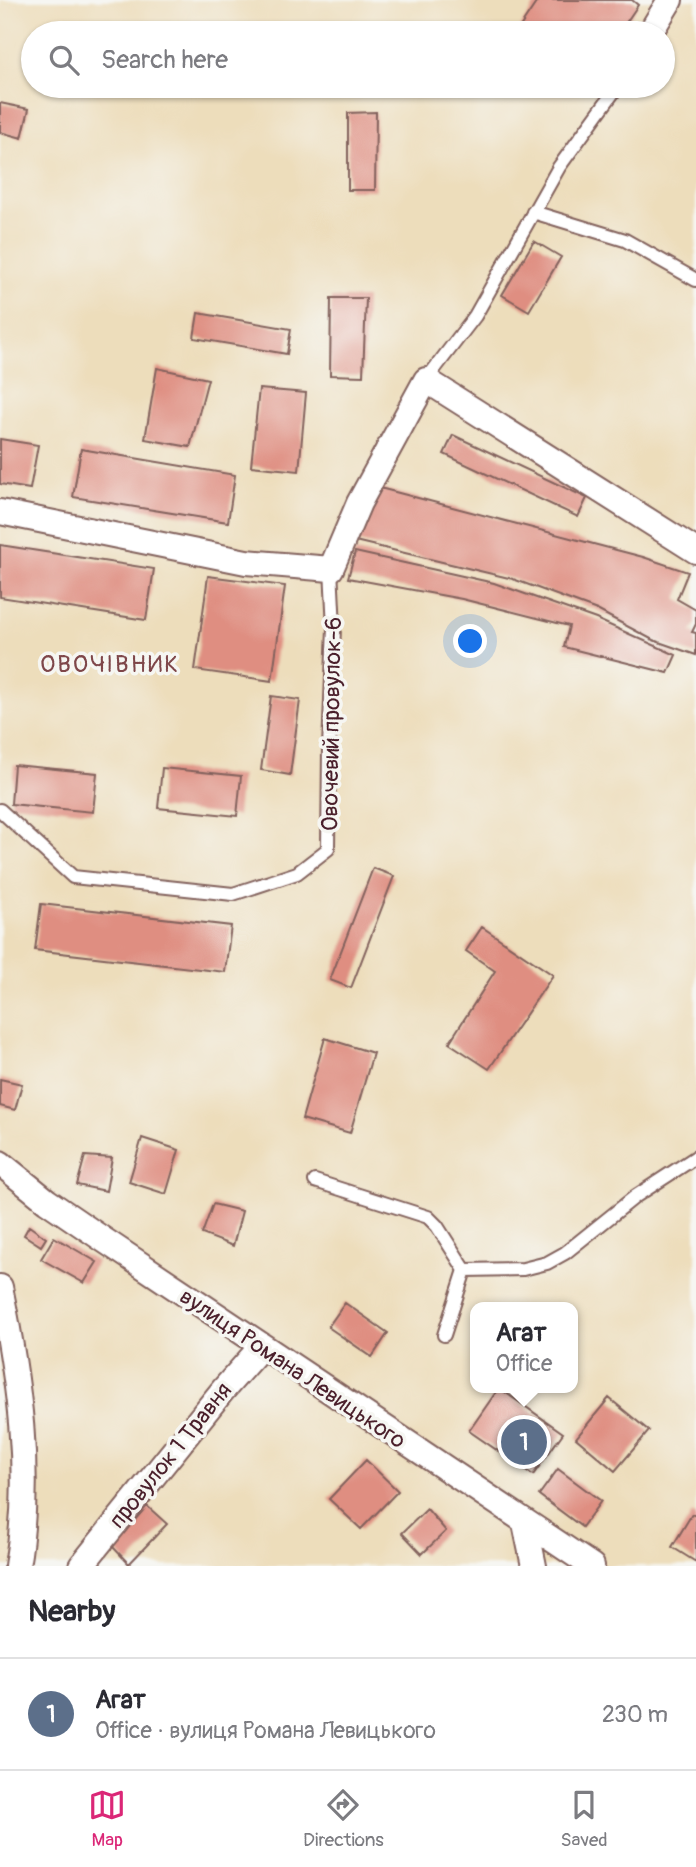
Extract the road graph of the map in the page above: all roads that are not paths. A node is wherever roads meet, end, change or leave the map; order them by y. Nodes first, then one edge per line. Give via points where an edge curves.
1 (670, 0) edge
2 (657, 21) edge
3 (609, 98) edge
4 (533, 212) junction
5 (696, 280) edge
6 (426, 380) junction
7 (0, 512) edge
8 (696, 551) edge
9 (331, 569) junction
10 (0, 810) edge
11 (696, 1157) edge
12 (0, 1163) edge
13 (315, 1181) dead end
14 (465, 1270) junction
15 (0, 1287) edge
16 (444, 1335) dead end
17 (261, 1347) junction
18 (525, 1523) junction
19 (17, 1566) edge
20 (80, 1566) edge
21 (534, 1566) edge
22 (592, 1566) edge

1 - 2 street
3 - 4 lane
4 - 5 lane via 625,240
4 - 6 lane via 475,316
6 - 8 street
6 - 9 street via 359,503
7 - 9 street via 246,562
9 - 10 lane, Овочевий провулок-6 via 334,628 328,849 297,873 233,894 73,877
11 - 14 lane via 636,1196 555,1259 523,1269
12 - 17 street, вулиця Романа Левицького via 47,1201
13 - 14 lane via 428,1217
14 - 16 lane
15 - 19 street via 21,1429 23,1507
17 - 18 street, вулиця Романа Левицького
17 - 20 street, провулок 1 Травня
18 - 21 street
18 - 22 street, вулиця Романа Левицького

